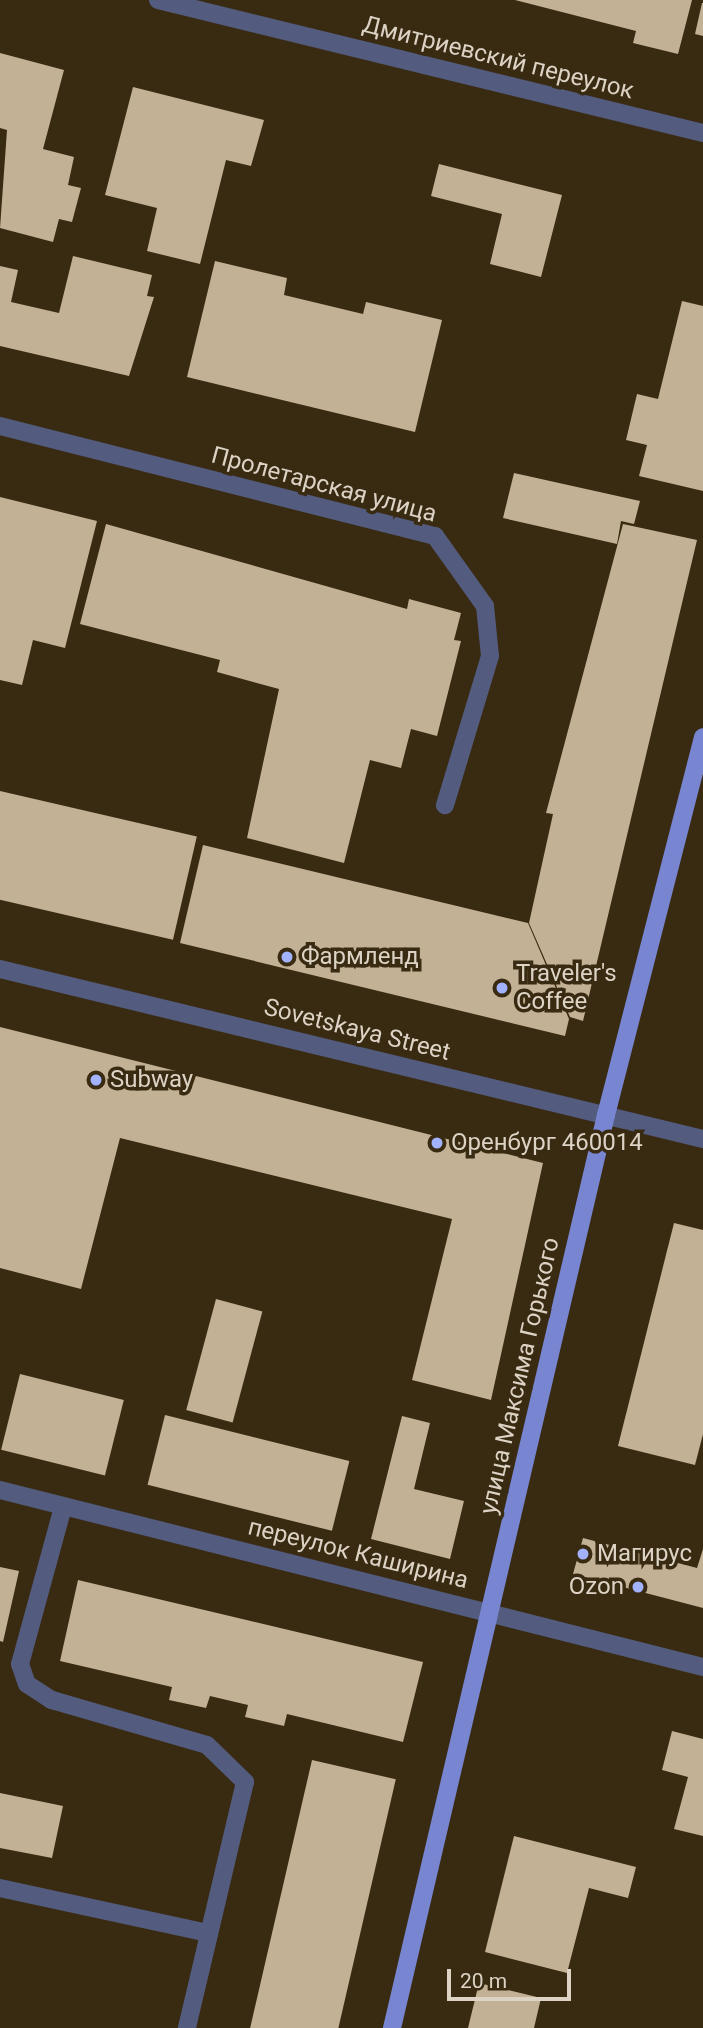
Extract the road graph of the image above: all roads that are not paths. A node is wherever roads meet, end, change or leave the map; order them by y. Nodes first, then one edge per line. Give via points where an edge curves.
1 (158, 0) edge
2 (703, 133) edge
3 (0, 426) edge
4 (703, 737) edge
5 (445, 805) dead end
6 (0, 968) edge
7 (607, 1115) junction
8 (703, 1139) edge
9 (0, 1490) edge
10 (63, 1507) junction
11 (488, 1612) junction
12 (703, 1667) edge
13 (0, 1888) edge
14 (209, 1933) junction
15 (187, 2028) edge
16 (392, 2028) edge

1 - 2 street, Дмитриевский переулок
3 - 5 street, Пролетарская улица via 435,536 485,606 490,656
4 - 7 main road, улица Максима Горького
6 - 7 street, Sovetskaya Street
7 - 8 street, Sovetskaya Street
7 - 11 main road, улица Максима Горького
9 - 10 street, переулок Каширина
10 - 11 street, переулок Каширина
10 - 14 street via 19,1664 27,1684 52,1700 207,1745 245,1782
11 - 12 street, переулок Каширина
11 - 16 main road, улица Максима Горького
13 - 14 street
14 - 15 street

